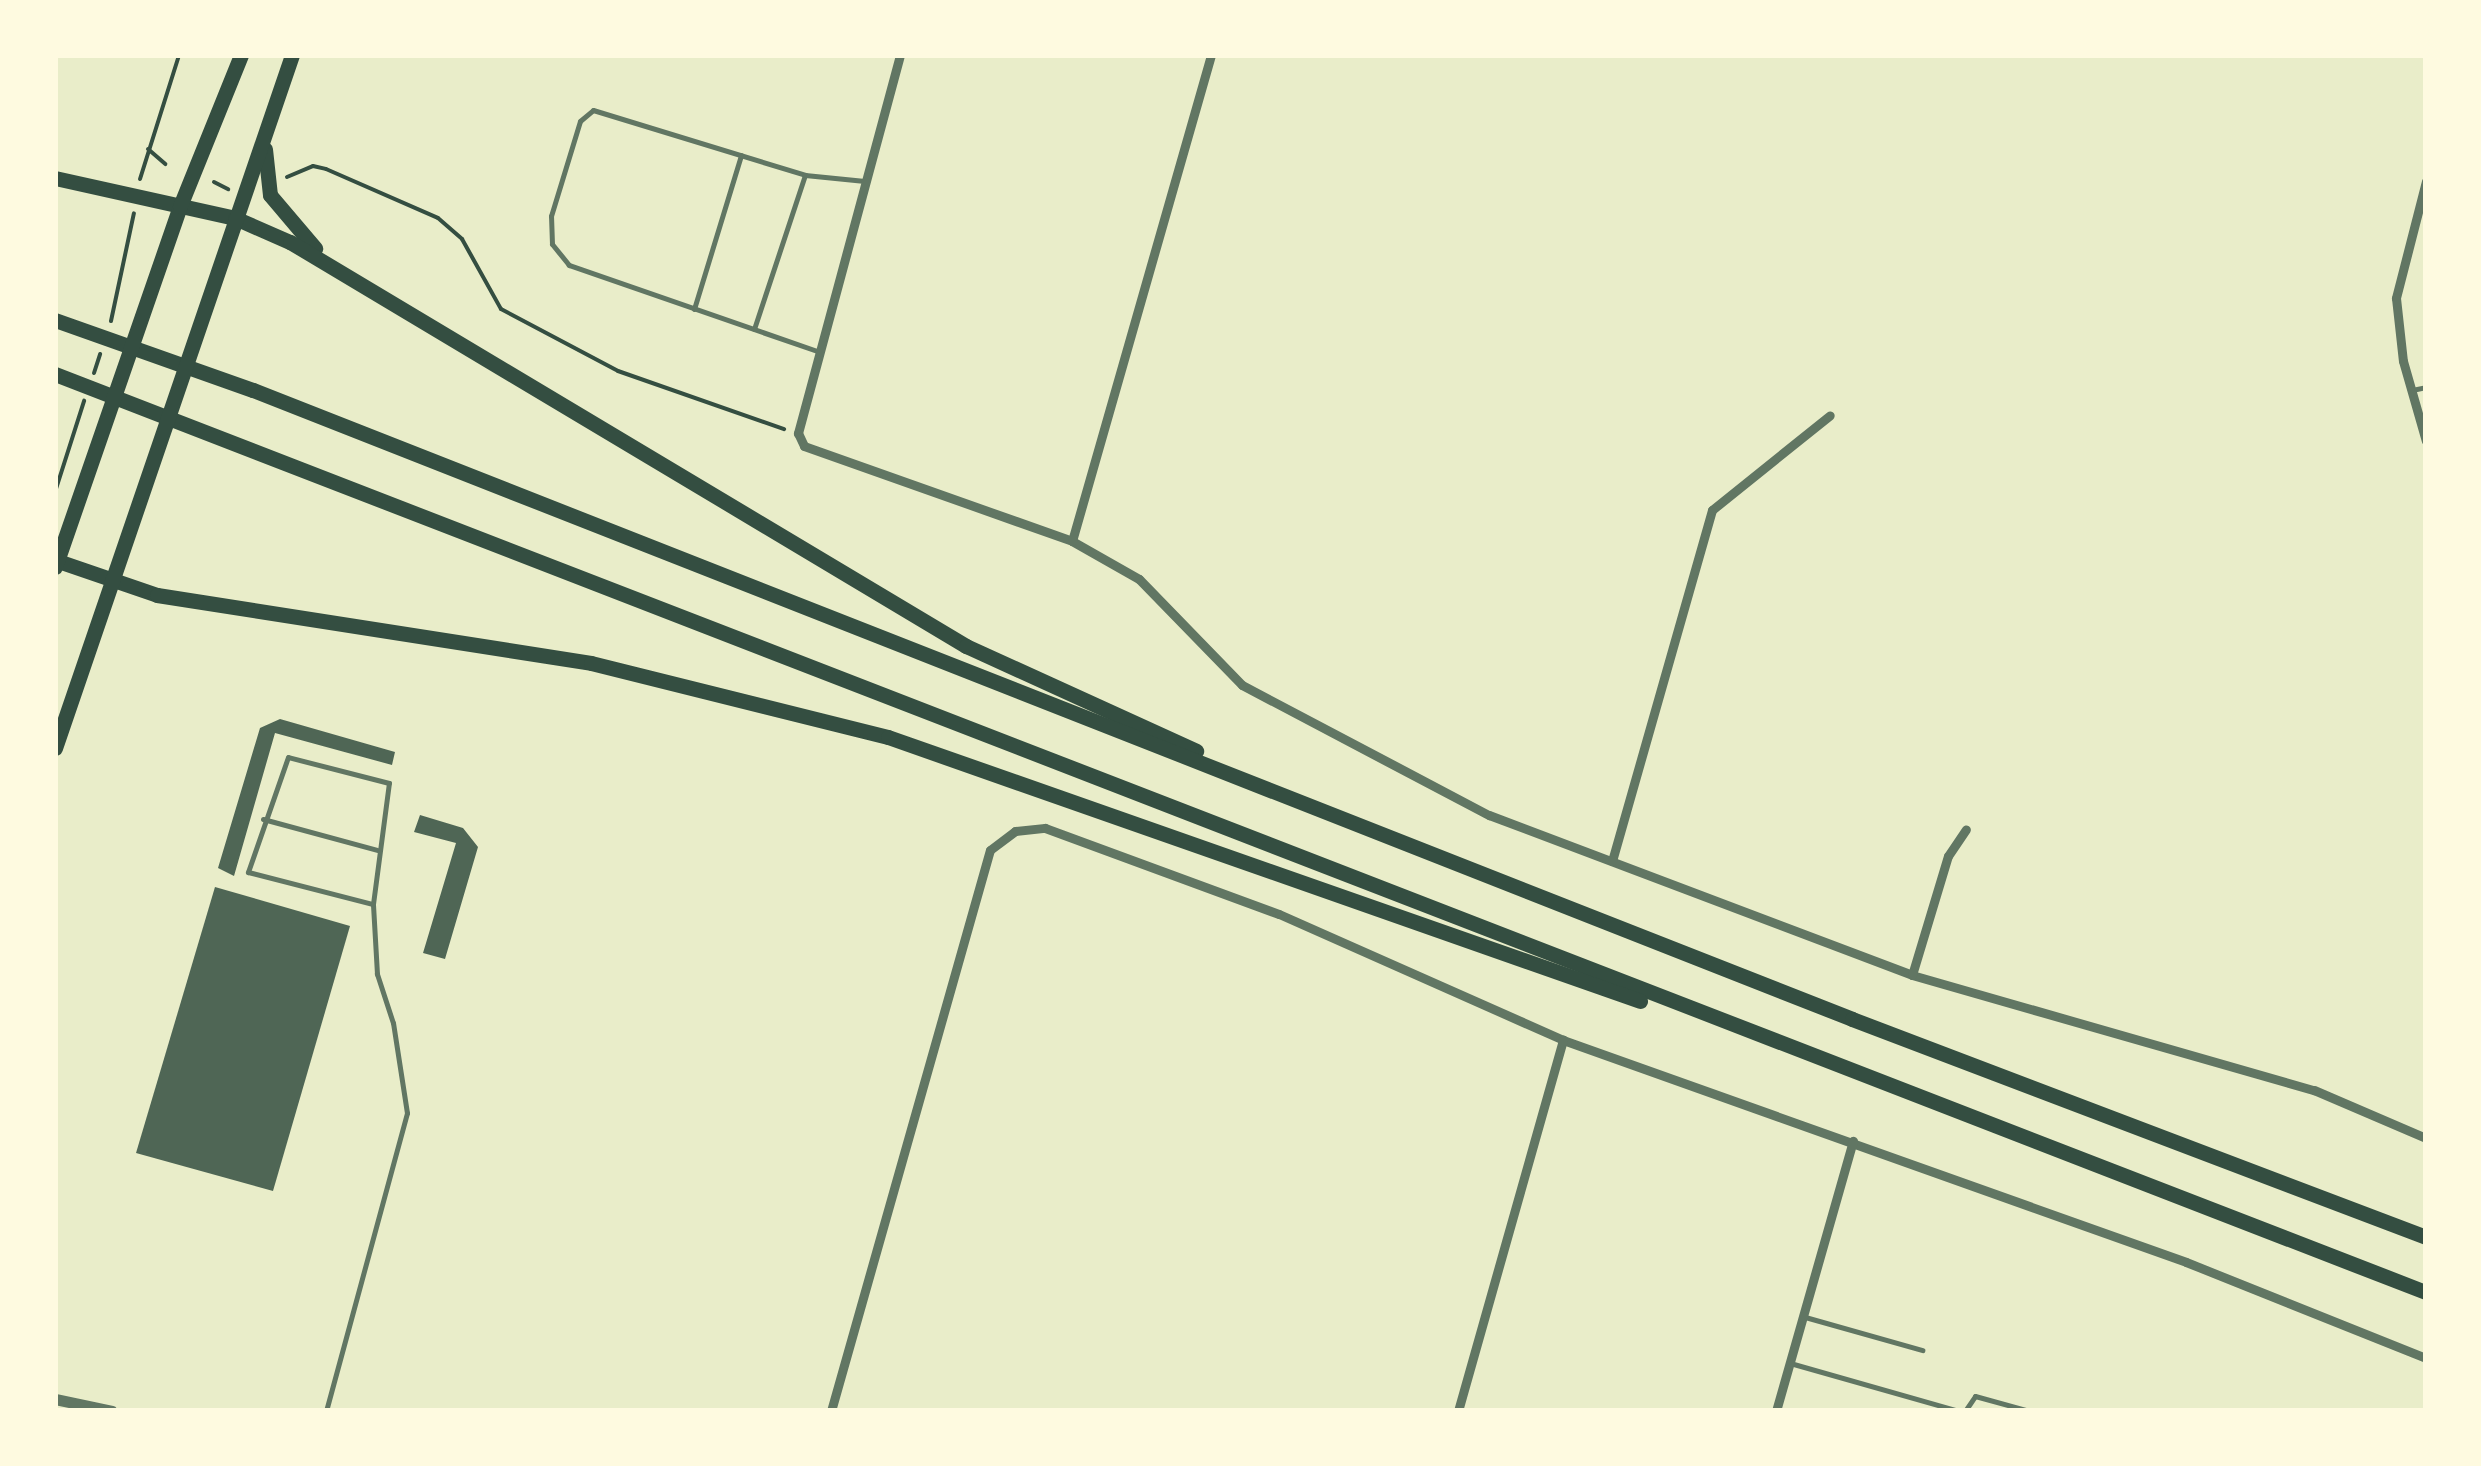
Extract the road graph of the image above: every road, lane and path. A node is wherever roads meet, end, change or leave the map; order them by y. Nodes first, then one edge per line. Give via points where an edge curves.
1 (179, 55) edge
2 (241, 55) edge
3 (292, 55) edge
4 (900, 55) edge
5 (1211, 55) edge
6 (266, 131) junction
7 (148, 149) junction
8 (741, 155) junction
9 (166, 164) dead end
10 (805, 175) junction
11 (55, 178) edge
12 (866, 181) junction
13 (2426, 181) edge
14 (214, 182) dead end
15 (280, 189) dead end
16 (232, 191) dead end
17 (138, 193) junction
18 (180, 206) junction
19 (236, 218) junction
20 (357, 282) junction
21 (694, 308) junction
22 (55, 320) edge
23 (754, 329) junction
24 (820, 352) junction
25 (55, 374) edge
26 (2426, 387) edge
27 (2412, 390) junction
28 (1830, 415) dead end
29 (798, 433) junction
30 (2426, 441) edge
31 (55, 492) edge
32 (1072, 542) junction
33 (56, 563) edge
34 (112, 578) junction
35 (55, 748) edge
36 (263, 819) junction
37 (1966, 829) dead end
38 (378, 850) junction
39 (1428, 854) junction
40 (1612, 861) junction
41 (373, 904) junction
42 (1912, 975) junction
43 (1562, 1040) junction
44 (1834, 1067) junction
45 (2426, 1138) edge
46 (1853, 1140) junction
47 (2426, 1237) edge
48 (2426, 1292) edge
49 (1803, 1317) junction
50 (1922, 1350) dead end
51 (2426, 1358) edge
52 (1790, 1363) junction
53 (55, 1399) edge
54 (112, 1411) edge
55 (326, 1411) edge
56 (831, 1411) edge
57 (1458, 1411) edge
58 (1776, 1411) edge
59 (1962, 1411) edge
60 (2030, 1411) edge

1 - 7 path
2 - 18 main road
3 - 6 main road
4 - 12 street
5 - 32 street
6 - 19 main road
6 - 20 main road via 265,180 283,216
7 - 9 path
7 - 17 path
8 - 10 lane
8 - 21 lane
8 - 21 lane via 593,110 580,121 558,192 551,216 560,259
10 - 12 lane
10 - 23 lane
11 - 17 main road
12 - 24 street
13 - 27 street via 2396,298
14 - 16 path
15 - 29 path via 288,176 314,166 415,207 462,239 501,309 636,378
17 - 18 main road
17 - 31 path via 120,290
18 - 19 main road
18 - 33 main road
19 - 20 main road
19 - 34 main road
20 - 39 main road via 966,646
21 - 23 lane
22 - 39 main road via 253,390
23 - 24 lane
24 - 29 street
25 - 44 main road
26 - 27 lane
27 - 30 street
28 - 40 street via 1712,510
29 - 32 street via 804,446
32 - 40 street via 1139,579 1209,656 1268,702 1440,793
33 - 34 main road
34 - 35 main road
34 - 44 main road via 157,595 591,663 888,737
36 - 38 lane
36 - 38 lane via 288,757 372,779 388,784
36 - 41 lane via 248,872
37 - 42 street via 1948,856
38 - 41 lane
39 - 47 main road
40 - 42 street
41 - 55 lane via 376,974 407,1114
42 - 45 street via 2314,1090
43 - 46 street
43 - 56 street via 1278,914 1044,828 1015,831 990,850
43 - 57 street
44 - 48 main road
46 - 49 street
46 - 51 street
49 - 50 lane
49 - 52 street
52 - 58 street
52 - 59 lane
53 - 54 street
59 - 60 lane via 1974,1396

